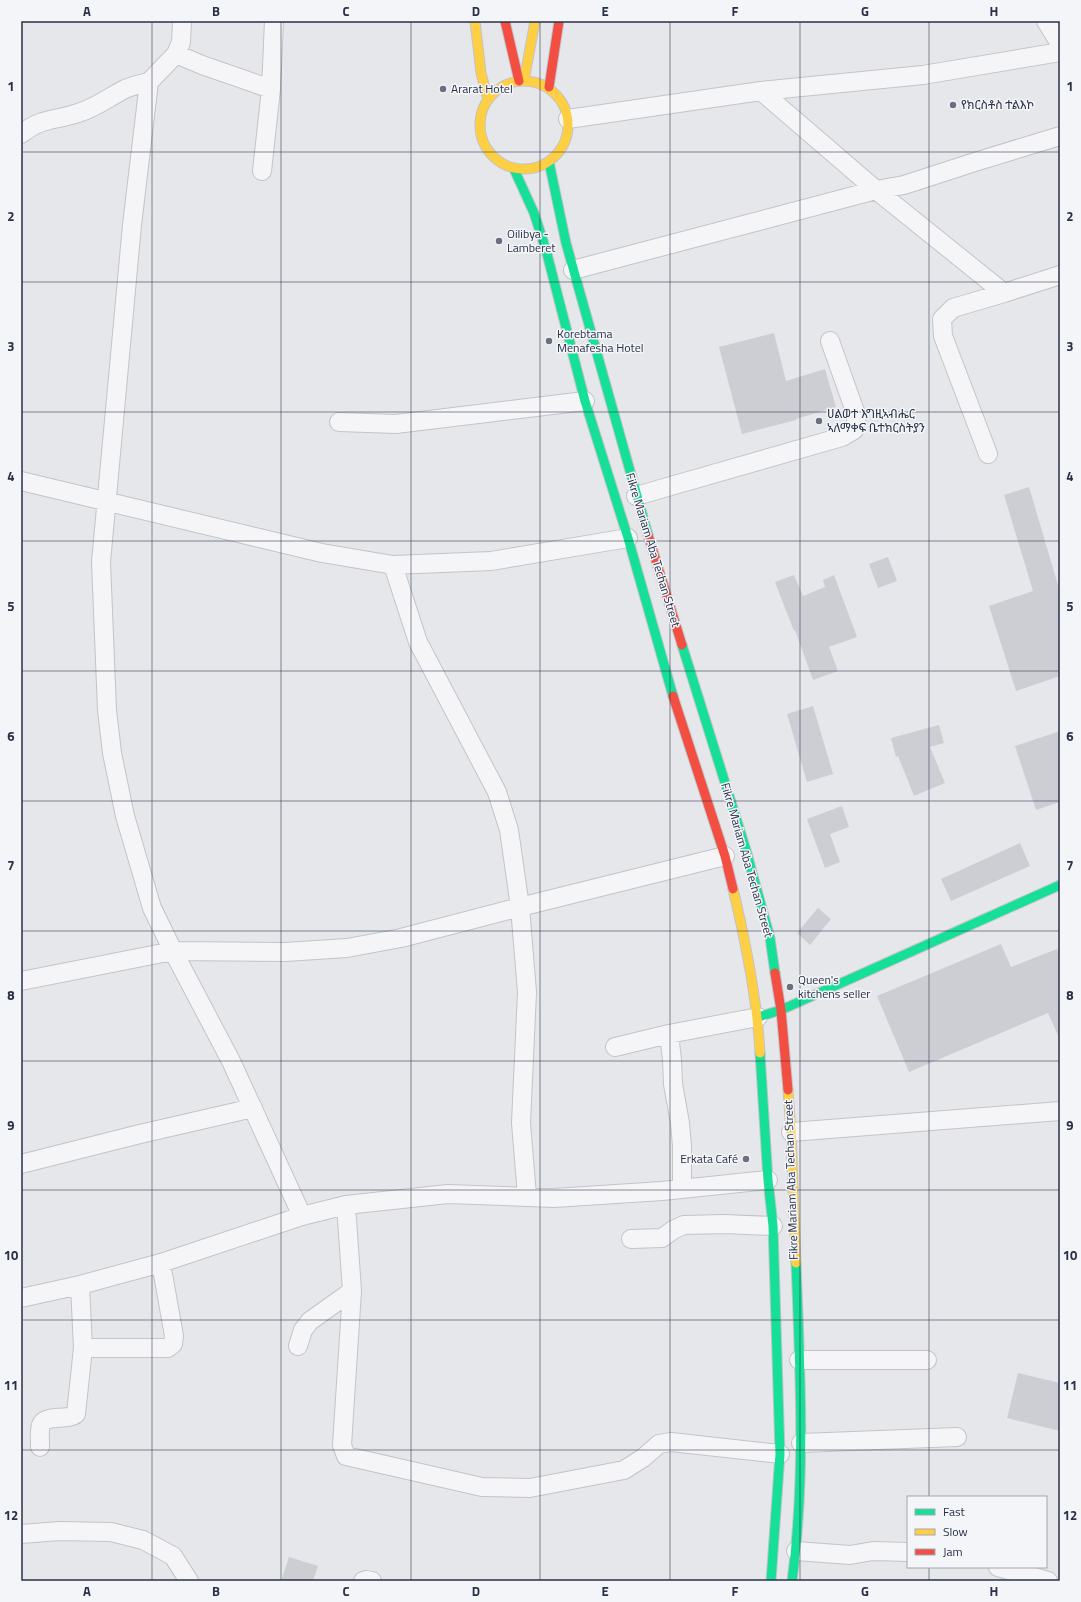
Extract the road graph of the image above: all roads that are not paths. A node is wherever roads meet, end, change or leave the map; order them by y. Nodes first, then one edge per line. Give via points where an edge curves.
1 (182, 21) edge
2 (274, 21) edge
3 (474, 21) edge
4 (505, 21) edge
5 (535, 21) edge
6 (560, 21) edge
7 (1046, 21) edge
8 (1060, 44) edge
9 (1060, 52) edge
10 (176, 54) junction
11 (521, 81) junction
12 (148, 82) junction
13 (549, 87) junction
14 (271, 89) junction
15 (761, 91) junction
16 (488, 100) junction
17 (568, 119) junction
18 (21, 134) edge
19 (1060, 136) edge
20 (549, 162) junction
21 (514, 169) junction
22 (262, 171) dead end
23 (876, 190) junction
24 (573, 270) junction
25 (1060, 275) edge
26 (1004, 293) junction
27 (830, 342) dead end
28 (585, 400) junction
29 (339, 422) dead end
30 (988, 454) dead end
31 (21, 481) edge
32 (636, 496) junction
33 (107, 500) junction
34 (628, 538) junction
35 (393, 565) junction
36 (725, 856) junction
37 (1060, 885) edge
38 (520, 907) junction
39 (173, 951) junction
40 (22, 976) edge
41 (781, 1010) junction
42 (758, 1017) junction
43 (669, 1034) junction
44 (615, 1047) dead end
45 (253, 1108) junction
46 (1060, 1111) edge
47 (790, 1132) junction
48 (21, 1164) edge
49 (768, 1180) junction
50 (682, 1190) junction
51 (527, 1196) junction
52 (346, 1205) junction
53 (302, 1216) junction
54 (773, 1226) junction
55 (631, 1239) dead end
56 (161, 1263) junction
57 (80, 1285) junction
58 (352, 1291) junction
59 (21, 1298) edge
60 (298, 1346) dead end
61 (82, 1348) junction
62 (927, 1360) dead end
63 (791, 1372) junction
64 (957, 1437) dead end
65 (801, 1443) junction
66 (40, 1447) dead end
67 (780, 1454) junction
68 (21, 1534) edge
69 (796, 1551) junction
70 (907, 1552) edge
71 (1002, 1568) edge
72 (189, 1581) edge
73 (363, 1581) edge
74 (372, 1581) edge
75 (771, 1581) edge
76 (792, 1581) edge
77 (1048, 1581) edge

1 - 10 street via 181,42
2 - 14 street
3 - 16 main road via 481,73
4 - 11 main road
5 - 11 main road
6 - 13 main road
7 - 8 street
9 - 15 street via 923,75
10 - 12 street
10 - 14 street
11 - 13 main road via 532,81
11 - 16 main road via 497,90
12 - 18 street via 126,89 103,103 79,113 47,119 32,125
12 - 33 street
13 - 17 main road via 564,104
14 - 22 street
15 - 17 street
15 - 23 street
16 - 21 main road via 480,128 483,142 490,154
17 - 20 main road via 569,130 565,143 559,154
19 - 23 street via 904,185
20 - 21 main road via 538,168
20 - 24 main road, Fikre Mariam Aba Techan Street
21 - 28 main road, Fikre Mariam Aba Techan Street via 542,237
23 - 24 street
23 - 26 street
24 - 32 main road, Fikre Mariam Aba Techan Street
25 - 26 street
26 - 30 street via 953,308 942,319 943,336
27 - 32 street via 857,416 854,430 842,437
28 - 29 street via 396,424
28 - 34 main road, Fikre Mariam Aba Techan Street
31 - 33 street
32 - 41 main road, Fikre Mariam Aba Techan Street via 759,894 770,938
33 - 35 street via 322,553
33 - 39 street via 101,562 107,710 112,753 125,816 152,908
34 - 35 street via 491,561
34 - 36 main road, Fikre Mariam Aba Techan Street via 676,706
35 - 38 street via 418,642 497,792 509,830
36 - 38 street
36 - 42 main road, Fikre Mariam Aba Techan Street via 746,941
37 - 41 main road
38 - 39 street via 401,938 347,948 285,952
38 - 51 street via 526,992 521,1123
39 - 40 street
39 - 45 street via 231,1060
41 - 42 main road
41 - 47 main road, Fikre Mariam Aba Techan Street
42 - 43 street
42 - 49 main road, Fikre Mariam Aba Techan Street
43 - 44 street
43 - 50 street via 682,1146
45 - 48 street
45 - 53 street
46 - 47 street
47 - 63 main road, Fikre Mariam Aba Techan Street
49 - 50 street
49 - 54 main road, Fikre Mariam Aba Techan Street
50 - 51 street via 554,1198
51 - 52 street via 448,1194
52 - 53 street
52 - 58 street
53 - 56 street
54 - 55 street via 684,1225 662,1238
54 - 63 main road, Fikre Mariam Aba Techan Street
56 - 57 street
56 - 61 street via 174,1336 173,1344 168,1348
57 - 59 street
57 - 61 street
58 - 60 street via 310,1321 303,1330
58 - 67 street via 342,1445 346,1456 482,1487 530,1488 624,1470 643,1458 658,1444 671,1442
61 - 66 street via 76,1414 72,1417 46,1419 42,1422
62 - 63 street
63 - 65 main road, Fikre Mariam Aba Techan Street
63 - 67 main road, Fikre Mariam Aba Techan Street
64 - 65 street
65 - 69 main road, Fikre Mariam Aba Techan Street
67 - 75 main road, Fikre Mariam Aba Techan Street
68 - 72 street via 60,1531 111,1532 143,1540 172,1556
69 - 70 street via 850,1555 873,1551
69 - 76 main road, Fikre Mariam Aba Techan Street
71 - 77 street
73 - 74 street

